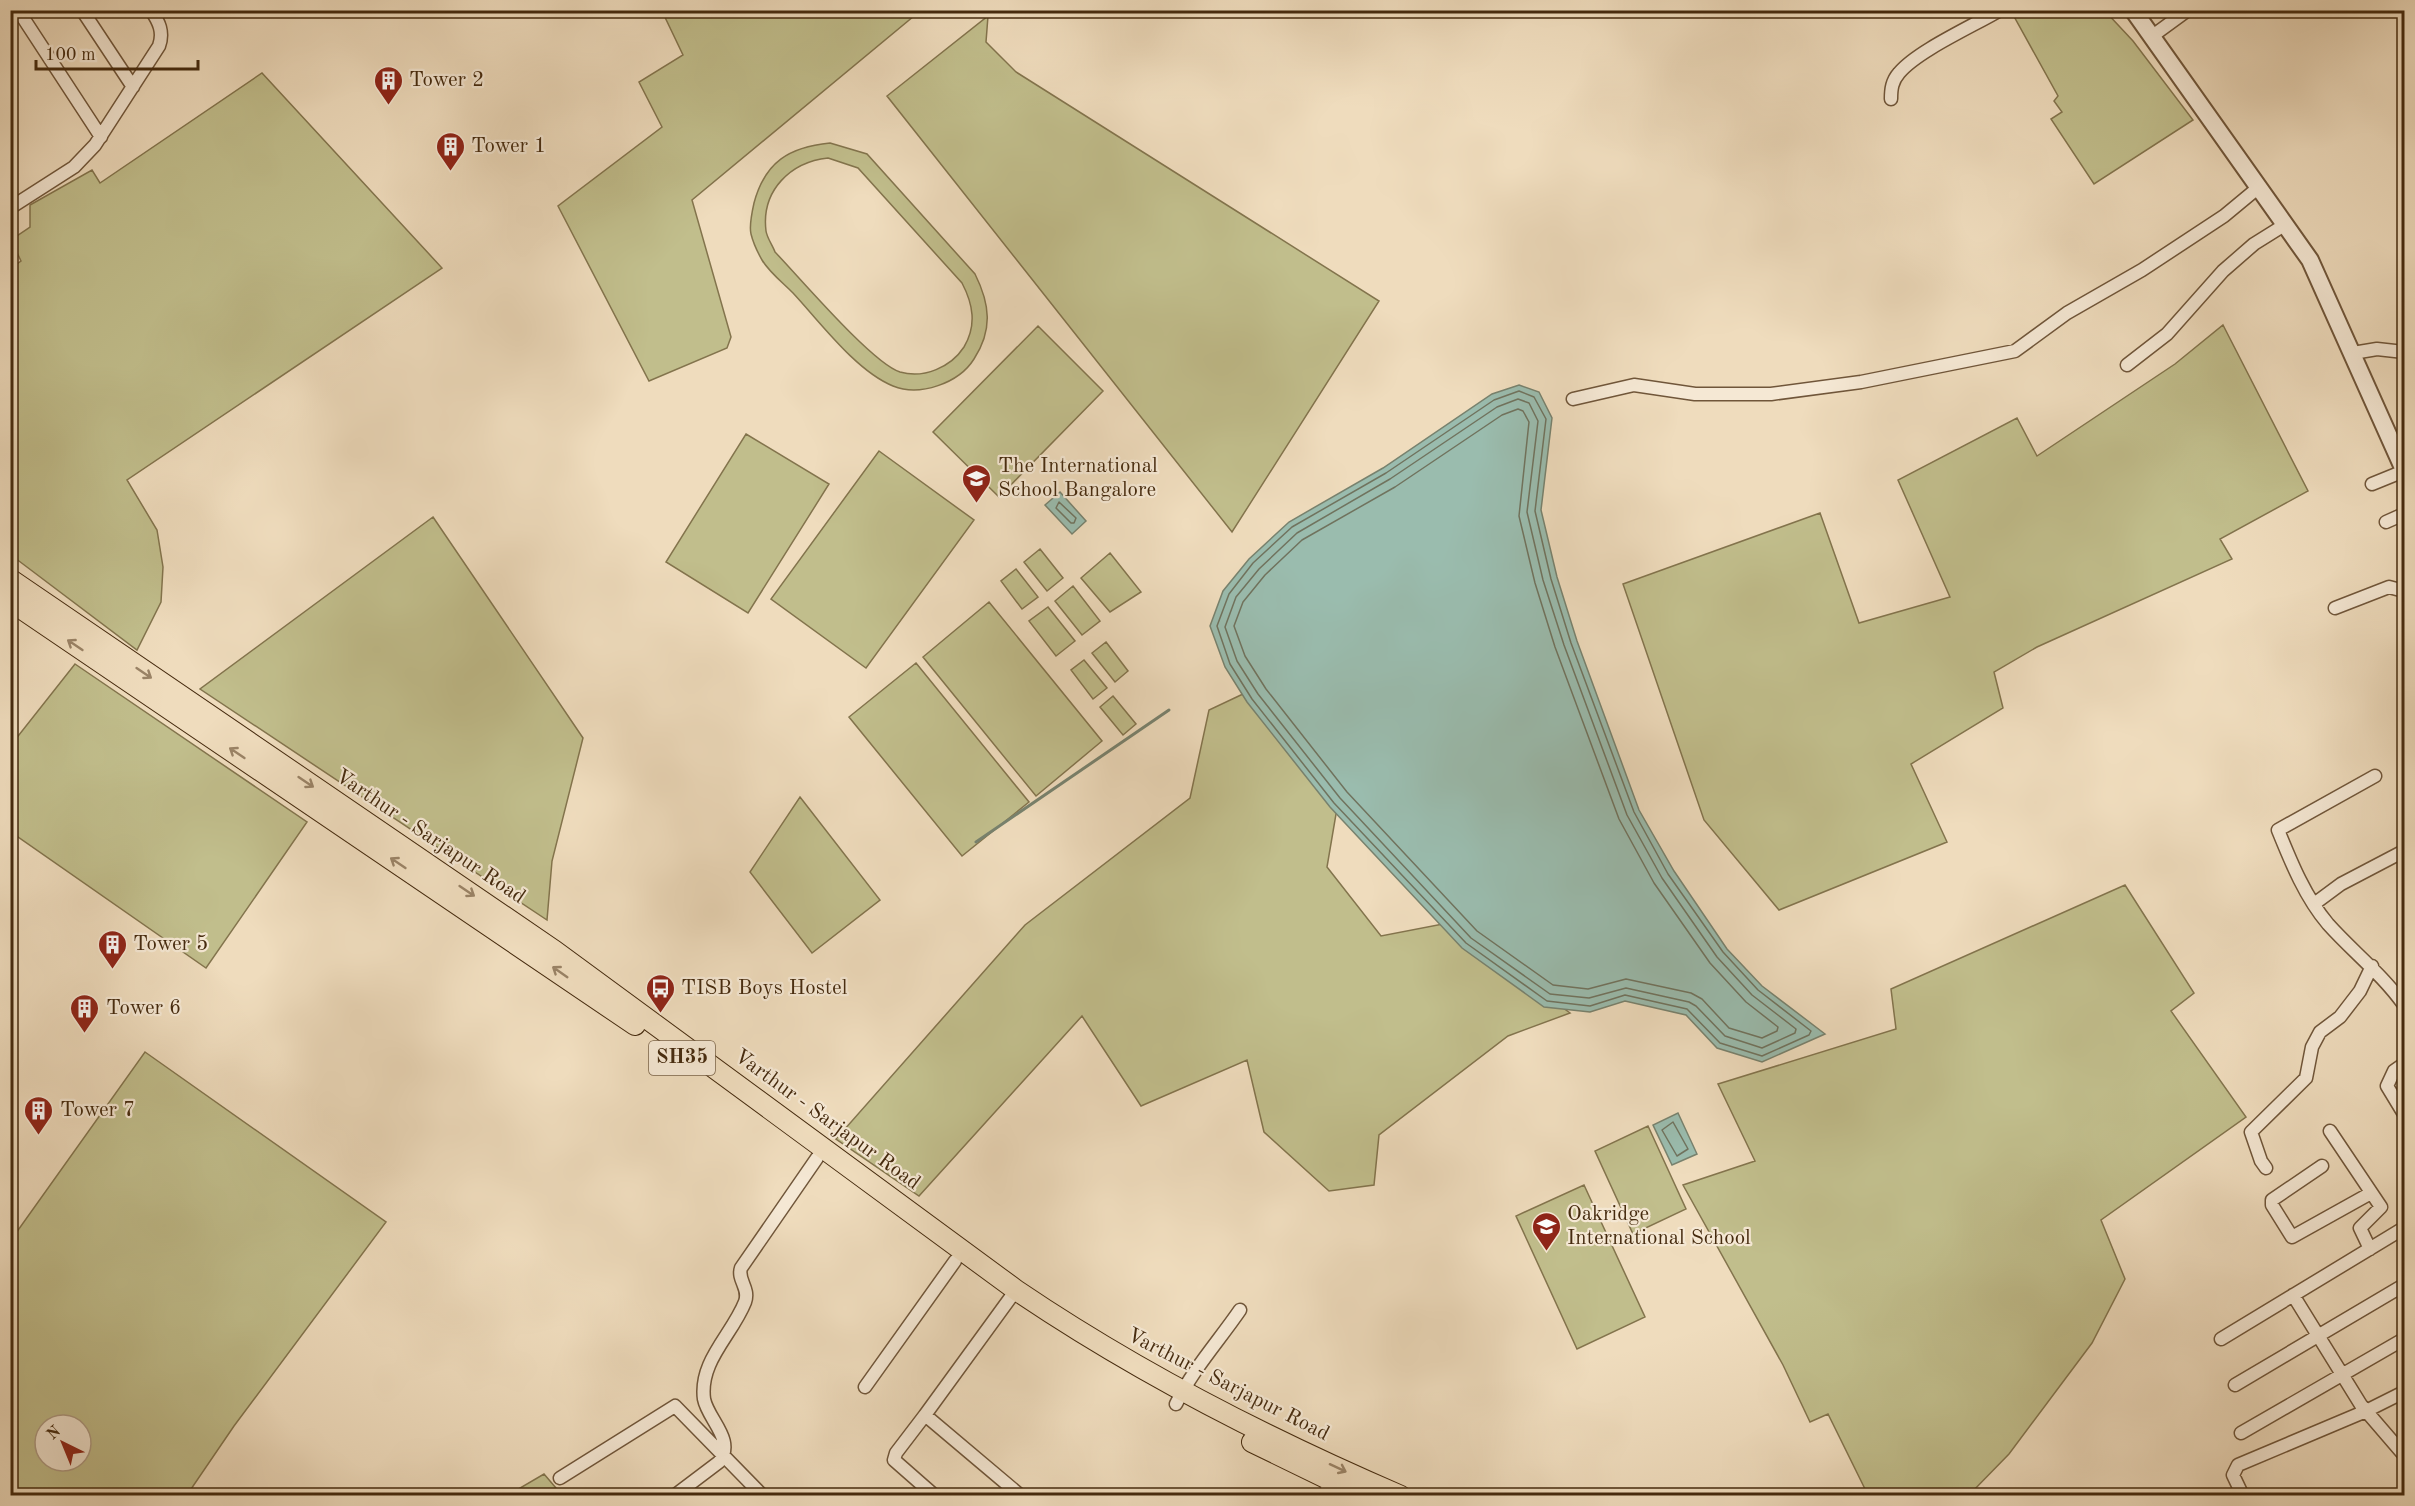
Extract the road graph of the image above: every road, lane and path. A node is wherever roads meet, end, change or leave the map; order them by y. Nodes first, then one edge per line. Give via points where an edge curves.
1 (18, 10) edge
2 (82, 10) edge
3 (151, 10) edge
4 (2000, 10) edge
5 (2133, 10) edge
6 (2188, 10) edge
7 (2151, 37) junction
8 (133, 87) junction
9 (1891, 99) dead end
10 (101, 137) junction
11 (2259, 187) junction
12 (10, 208) edge
13 (2286, 224) junction
14 (2404, 352) edge
15 (2353, 353) junction
16 (2127, 364) dead end
17 (1573, 399) dead end
18 (2403, 463) edge
19 (2372, 484) dead end
20 (2404, 514) edge
21 (2386, 522) dead end
22 (10, 579) edge
23 (2404, 591) edge
24 (10, 601) edge
25 (2335, 608) dead end
26 (2375, 776) dead end
27 (2404, 851) edge
28 (2314, 904) junction
29 (2372, 966) junction
30 (2404, 1005) edge
31 (2404, 1064) edge
32 (2404, 1114) edge
33 (2330, 1131) dead end
34 (818, 1158) junction
35 (2322, 1166) dead end
36 (2266, 1168) dead end
37 (2371, 1193) junction
38 (2404, 1228) edge
39 (2370, 1249) junction
40 (955, 1261) junction
41 (2404, 1285) edge
42 (1012, 1294) junction
43 (2293, 1295) junction
44 (1240, 1310) dead end
45 (2319, 1336) junction
46 (2404, 1339) edge
47 (2221, 1340) dead end
48 (2343, 1376) junction
49 (2235, 1384) dead end
50 (865, 1387) dead end
51 (2404, 1392) edge
52 (1179, 1398) junction
53 (2366, 1411) junction
54 (925, 1415) junction
55 (2241, 1433) dead end
56 (2403, 1449) edge
57 (723, 1455) junction
58 (560, 1478) dead end
59 (1328, 1489) edge
60 (674, 1496) edge
61 (764, 1496) edge
62 (935, 1496) edge
63 (1021, 1496) edge
64 (1363, 1496) edge
65 (1401, 1496) edge
66 (2243, 1496) edge

1 - 10 street
2 - 8 street
3 - 8 street via 162,37
4 - 9 street via 1913,60 1898,73 1891,87
5 - 7 street
6 - 7 street
7 - 11 street
8 - 10 street
10 - 12 street via 74,167
11 - 13 street
11 - 17 street via 2224,216 2067,313 2016,351 1861,382 1771,394 1695,394 1634,385
13 - 15 street via 2310,260
13 - 16 street via 2254,244 2223,271 2167,334
14 - 15 street via 2377,349
15 - 18 street
18 - 19 street
20 - 21 street
22 -> 42 main road, Varthur - Sarjapur Road / SH35 via 555,951
23 - 25 street via 2389,587
34 -> 24 main road, Varthur - Sarjapur Road / SH35 via 548,964
26 - 28 street via 2278,828
27 - 28 street via 2341,884
28 - 29 street
29 - 30 street
29 - 36 street via 2360,991 2340,1017 2320,1032 2312,1047 2306,1078 2251,1132
31 - 32 street via 2394,1071 2387,1086
33 - 37 street
34 - 40 main road, Varthur - Sarjapur Road / SH35
34 - 57 street via 741,1268 747,1292 744,1303 706,1371 706,1408 723,1438
35 - 37 street via 2272,1200 2292,1238
37 - 39 street via 2381,1210 2360,1230
38 - 39 street
39 - 43 street
40 - 42 main road, Varthur - Sarjapur Road / SH35
40 - 50 street
41 - 45 street
42 - 52 main road, Varthur - Sarjapur Road / SH35 via 1081,1348
42 - 54 street
43 - 45 street
43 - 47 street
44 - 52 street via 1208,1350
45 - 48 street
45 - 49 street
46 - 48 street
48 - 53 street
48 - 55 street
51 - 53 street
52 - 59 main road, Varthur - Sarjapur Road / SH35
52 -> 65 main road, Varthur - Sarjapur Road / SH35
53 - 56 street
53 - 66 street via 2238,1465 2233,1475
54 - 62 street via 894,1460
54 - 63 street
57 - 58 street via 675,1406
57 - 60 street
57 - 61 street
59 - 64 main road, Varthur - Sarjapur Road / SH35

